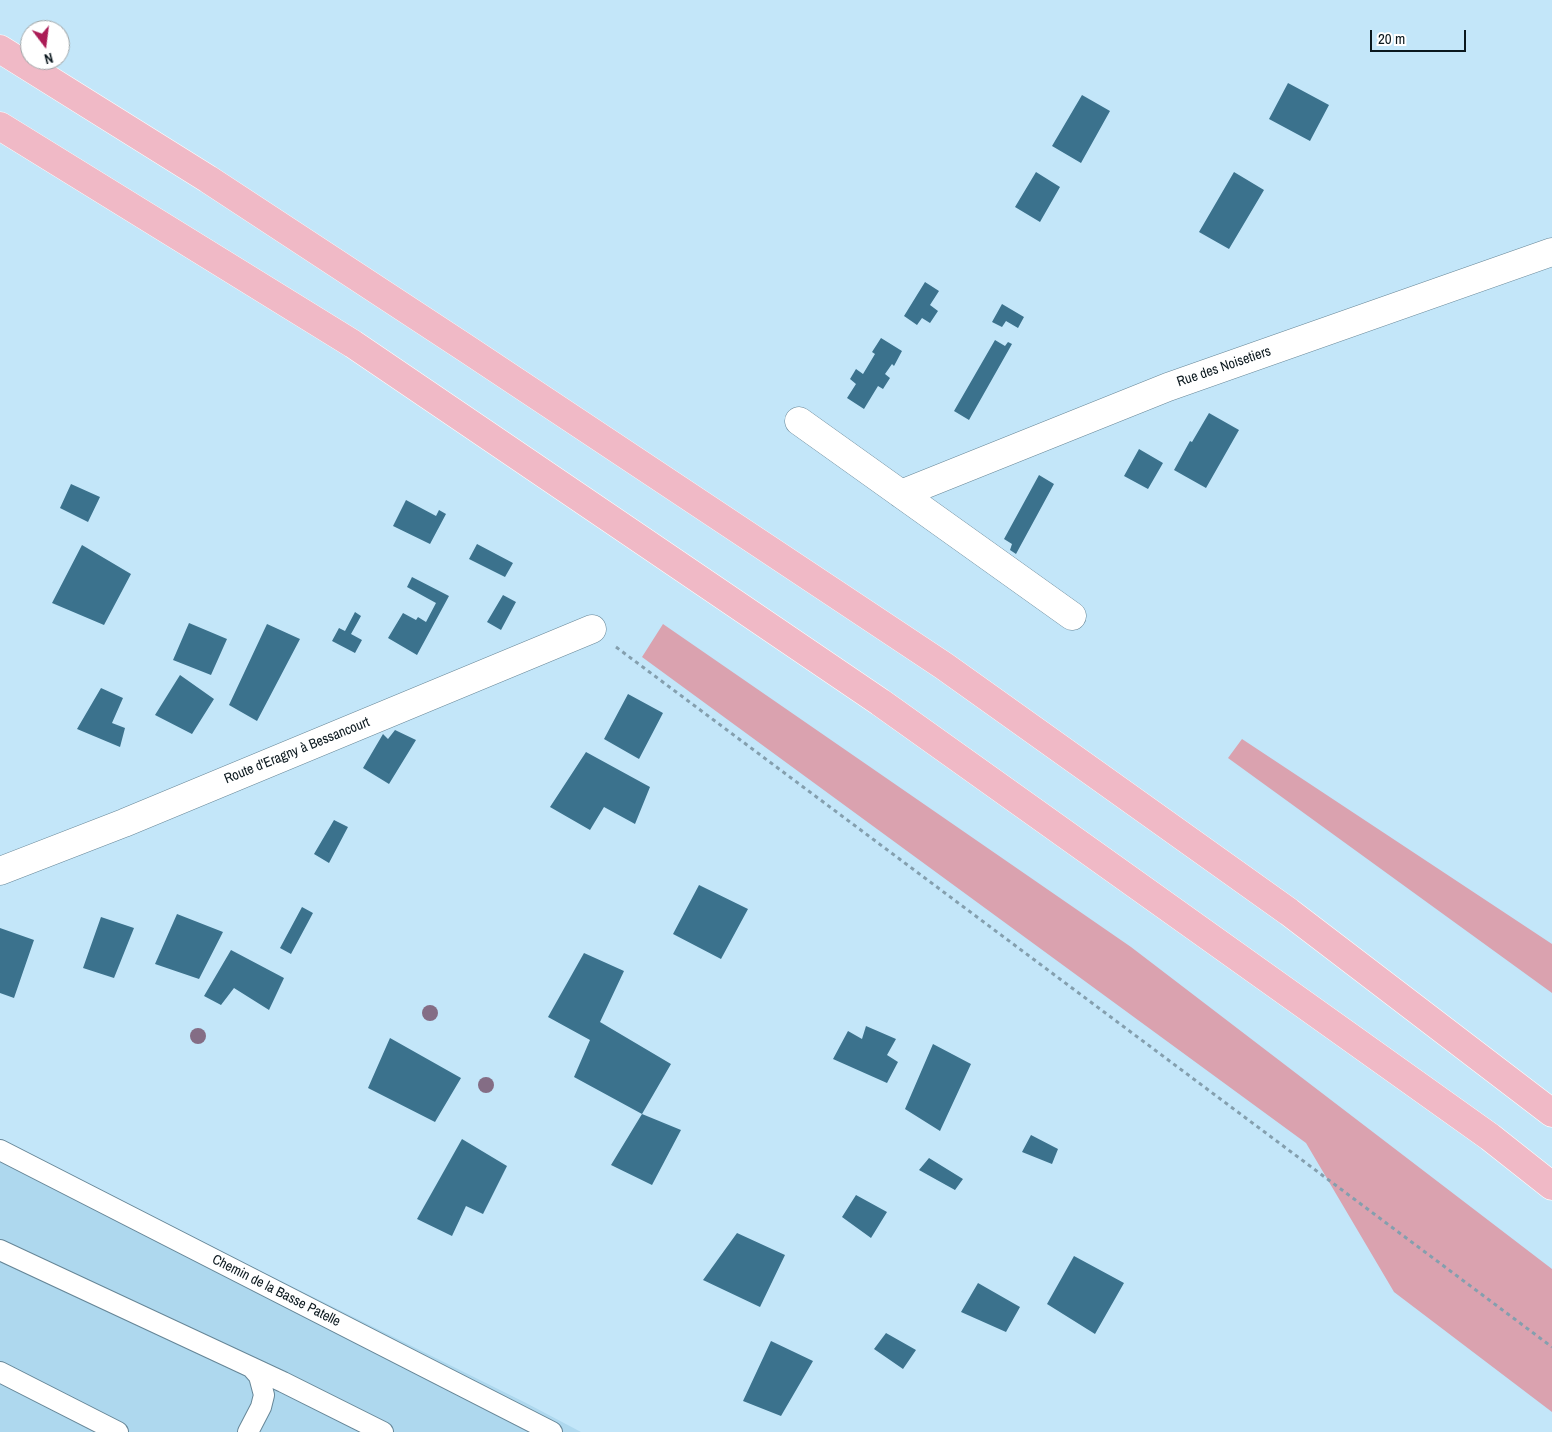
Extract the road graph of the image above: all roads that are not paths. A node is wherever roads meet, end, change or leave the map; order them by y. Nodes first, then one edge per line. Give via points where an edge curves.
1 (0, 49) edge
2 (0, 126) edge
3 (1552, 252) edge
4 (799, 421) dead end
5 (901, 494) junction
6 (1072, 616) dead end
7 (592, 630) road end
8 (0, 871) edge
9 (1552, 1113) edge
10 (0, 1150) edge
11 (1552, 1186) edge
12 (0, 1250) edge
13 (252, 1368) junction
14 (0, 1372) edge
15 (118, 1432) edge
16 (248, 1432) edge
17 (383, 1432) edge
18 (552, 1432) edge

1 - 9 highway via 208,179 459,343 944,666 1288,912
2 - 11 highway via 353,344 880,702 1490,1137
3 - 5 street, Rue des Noisetiers via 1168,387
4 - 5 street
5 - 6 street
7 - 8 street, Route d'Eragny à Bessancourt
10 - 18 lane, Chemin de la Basse Patelle
12 - 13 lane
13 - 16 lane via 259,1376 264,1395
13 - 17 lane
14 - 15 lane

